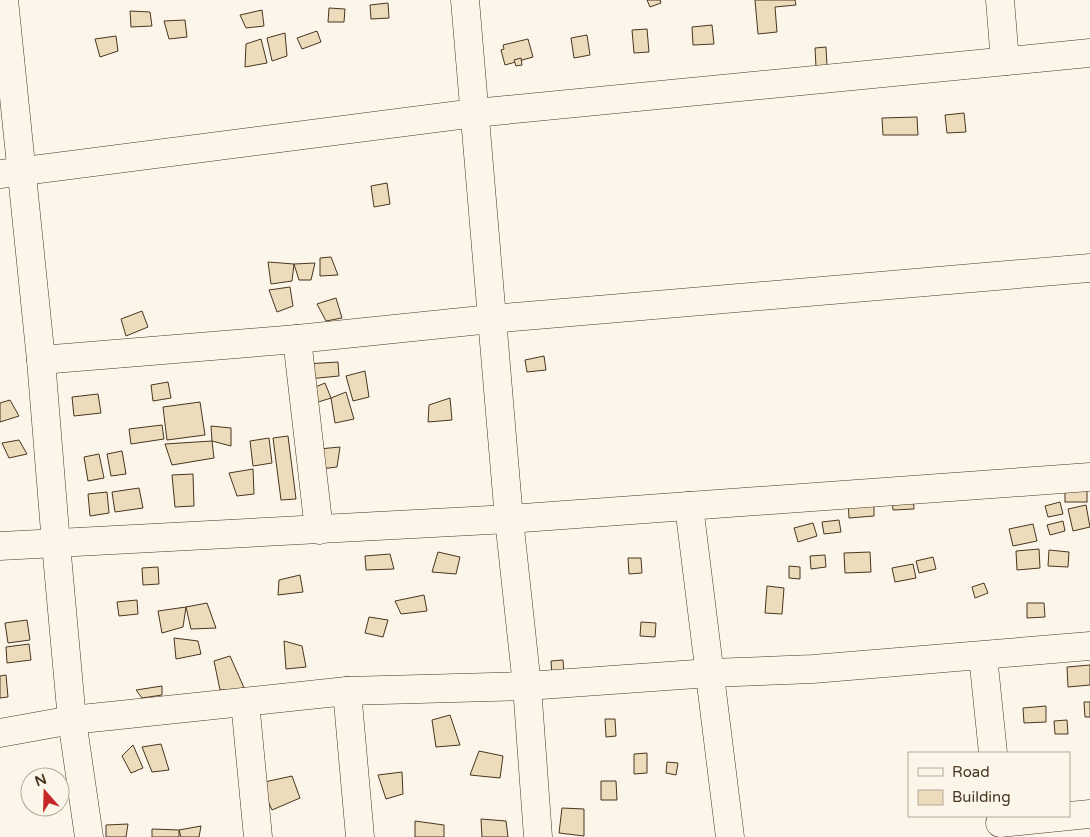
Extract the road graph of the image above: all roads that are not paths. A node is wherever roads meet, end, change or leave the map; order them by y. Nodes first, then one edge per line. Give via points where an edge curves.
1 (4, 0) edge
2 (465, 0) edge
3 (1000, 0) edge
4 (1090, 53) edge
5 (1004, 61) junction
6 (475, 112) junction
7 (10, 173) edge
8 (1090, 268) edge
9 (491, 319) junction
10 (297, 339) junction
11 (41, 360) junction
12 (1090, 477) edge
13 (689, 506) junction
14 (509, 519) junction
15 (319, 530) junction
16 (56, 544) junction
17 (0, 546) edge
18 (1090, 646) edge
19 (983, 656) junction
20 (710, 674) junction
21 (527, 686) junction
22 (347, 691) junction
23 (245, 702) junction
24 (72, 720) junction
25 (0, 733) edge
26 (993, 752) edge
27 (1090, 814) edge
28 (1070, 816) edge
29 (1065, 817) edge
30 (1000, 825) edge
31 (89, 837) edge
32 (258, 837) edge
33 (360, 837) edge
34 (538, 837) edge
35 (730, 837) edge

1 - 7 street
2 - 6 street
3 - 5 street
4 - 5 street
5 - 6 street
6 - 7 street
6 - 9 street
7 - 11 street
8 - 9 street
9 - 10 street
9 - 14 street
10 - 11 street
10 - 15 street
11 - 16 street
12 - 13 street
13 - 14 street
13 - 20 street
14 - 15 street
14 - 21 street
15 - 16 street
16 - 17 street
16 - 24 street
18 - 19 street
19 - 20 street
19 - 26 street
20 - 21 street
20 - 35 street
21 - 22 street
21 - 34 street
22 - 23 street
22 - 33 street
23 - 24 street
23 - 32 street
24 - 25 street
24 - 31 street
27 - 28 street
29 - 30 street

